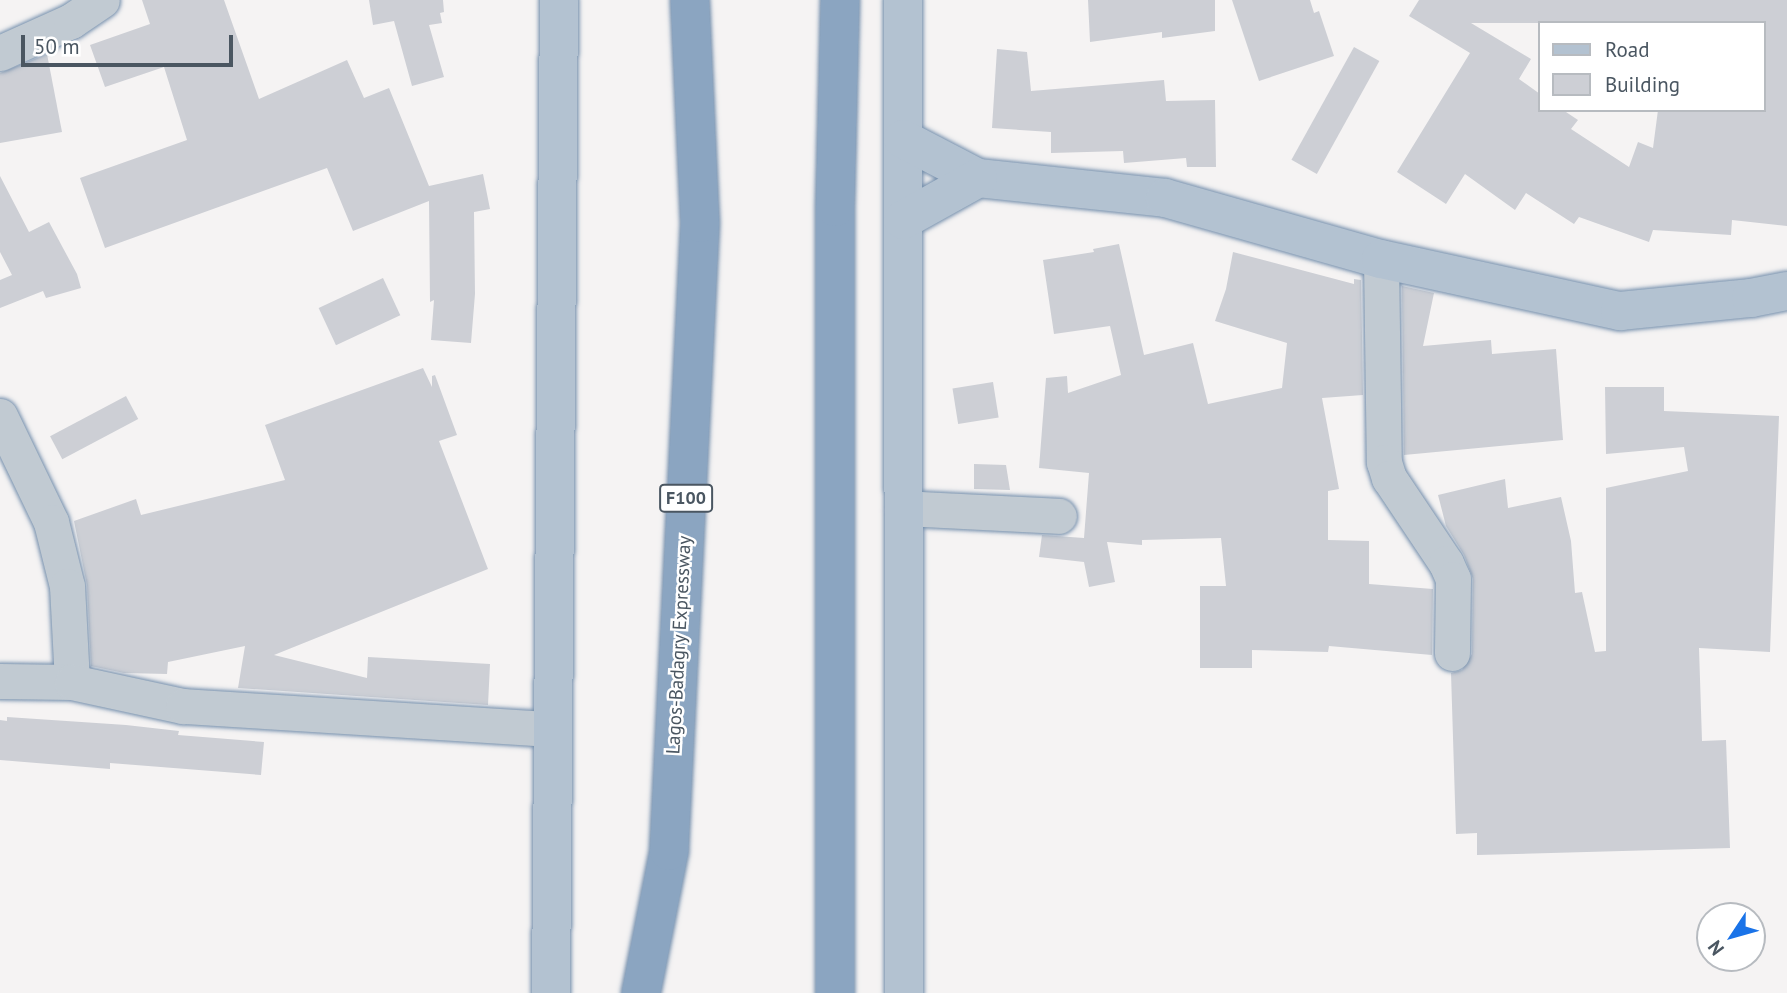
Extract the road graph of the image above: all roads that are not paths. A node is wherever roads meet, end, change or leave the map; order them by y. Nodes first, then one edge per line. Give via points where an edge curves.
1 (102, 0) edge
2 (559, 0) edge
3 (690, 0) edge
4 (840, 0) edge
5 (903, 0) edge
6 (0, 53) edge
7 (903, 139) junction
8 (978, 178) junction
9 (903, 220) junction
10 (1381, 259) junction
11 (1787, 291) edge
12 (0, 416) edge
13 (902, 508) junction
14 (1059, 516) dead end
15 (1452, 653) dead end
16 (0, 681) edge
17 (72, 682) junction
18 (553, 729) junction
19 (551, 993) edge
20 (640, 993) edge
21 (835, 993) edge
22 (904, 993) edge

1 - 6 street via 71,22
2 - 18 main road
3 - 20 highway, Lagos-Badagry Expressway / F100 via 700,223 668,851
4 - 21 highway via 835,207
5 - 7 main road
7 - 8 main road
7 - 9 main road
8 - 9 main road
8 - 10 main road via 1165,198
9 - 13 main road
10 - 11 main road via 1620,311 1751,299
10 - 15 street via 1384,462 1389,478 1453,579
12 - 17 street via 51,522 66,586
13 - 14 street
13 - 22 main road
16 - 17 street
17 - 18 street via 183,706
18 - 19 main road

